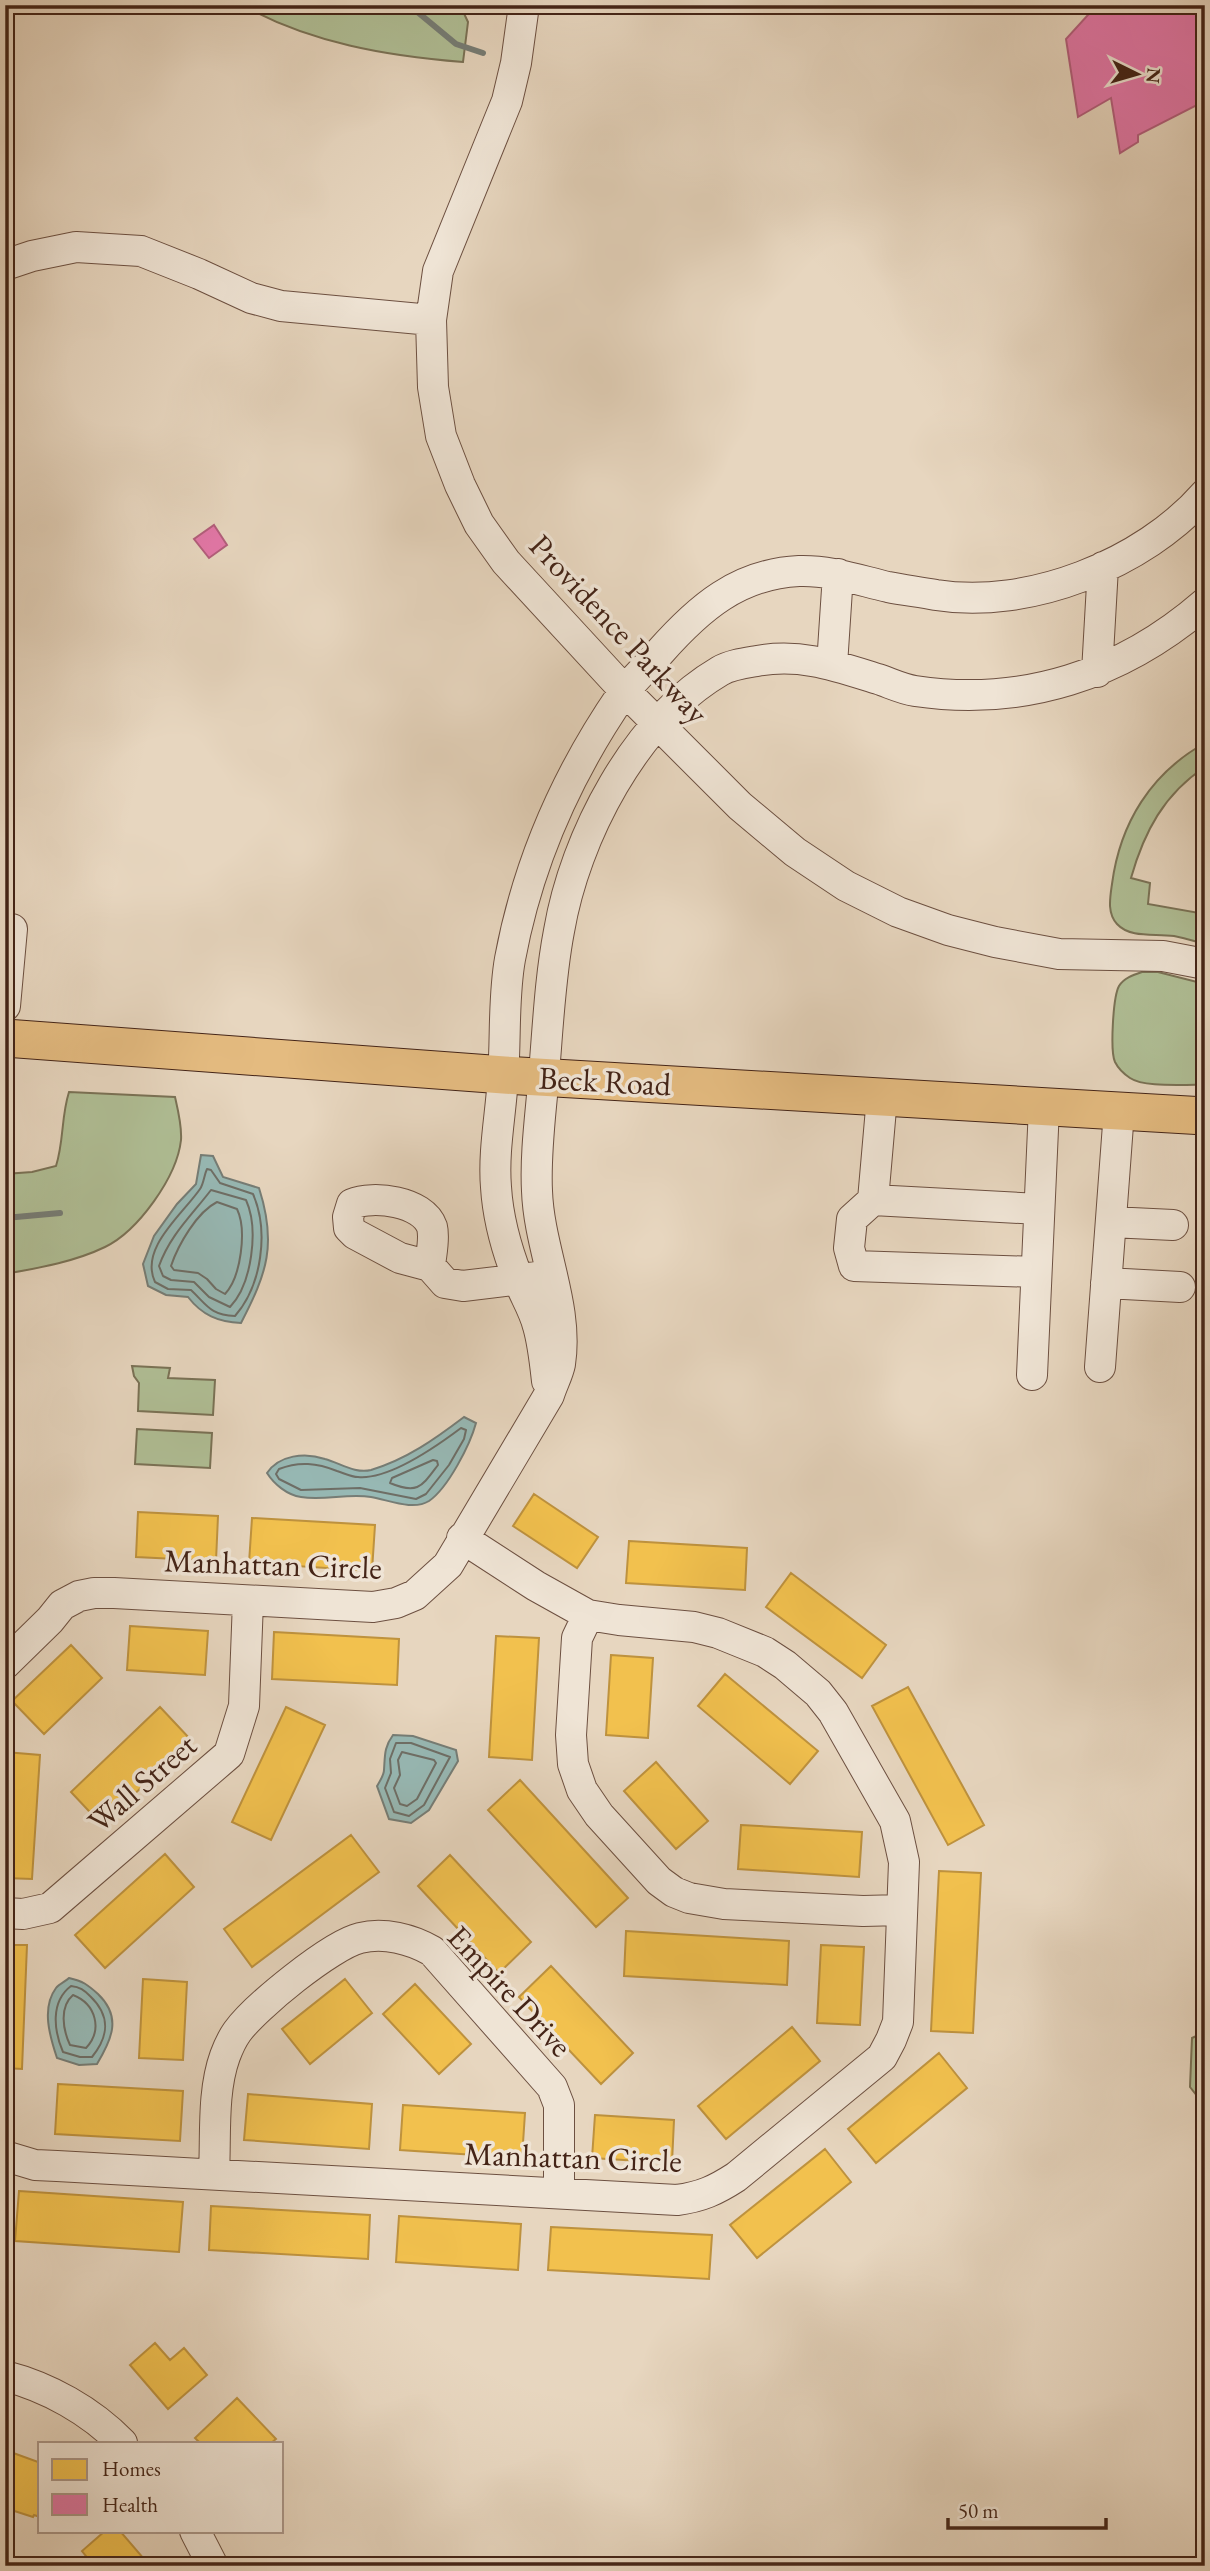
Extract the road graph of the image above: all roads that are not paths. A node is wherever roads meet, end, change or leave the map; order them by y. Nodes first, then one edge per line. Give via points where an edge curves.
1 (524, 5) edge
2 (5, 265) edge
3 (431, 320) junction
4 (1205, 494) edge
5 (1102, 567) junction
6 (838, 574) junction
7 (1205, 603) edge
8 (832, 665) junction
9 (1097, 671) junction
10 (625, 691) junction
11 (659, 723) junction
12 (5, 928) edge
13 (1205, 964) edge
14 (5, 1006) edge
15 (5, 1038) edge
16 (504, 1075) junction
17 (544, 1077) junction
18 (882, 1097) junction
19 (1044, 1107) junction
20 (1119, 1111) junction
21 (1205, 1116) edge
22 (873, 1200) junction
23 (538, 1208) junction
24 (498, 1209) junction
25 (1039, 1209) junction
26 (1111, 1222) junction
27 (1173, 1224) dead end
28 (430, 1266) dead end
29 (1036, 1272) junction
30 (551, 1275) junction
31 (518, 1279) junction
32 (1106, 1283) junction
33 (1180, 1287) dead end
34 (1100, 1367) dead end
35 (1032, 1375) dead end
36 (549, 1395) junction
37 (462, 1538) junction
38 (248, 1601) junction
39 (587, 1615) junction
40 (5, 1664) edge
41 (902, 1910) junction
42 (5, 1913) edge
43 (5, 2156) edge
44 (214, 2174) junction
45 (559, 2193) junction
46 (5, 2376) edge
47 (120, 2442) edge
48 (196, 2532) edge
49 (213, 2566) edge

1 - 3 street, Providence Parkway via 506,101 438,271
2 - 3 street via 76,247 141,251 251,299
3 - 10 street, Providence Parkway via 433,387 441,436 479,524 506,562
4 - 5 street via 1166,529
5 - 6 street via 1039,591 979,597 942,596
5 - 9 street
6 - 8 street
6 - 10 street via 775,573 739,584 712,601
7 - 9 street via 1157,640
8 - 9 street via 912,691 991,696 1039,689
8 - 11 street via 774,658 724,669 701,683
10 - 11 street, Providence Parkway
10 - 16 street via 575,768 531,871 510,960
11 - 13 street, Providence Parkway via 740,806 795,852 846,886 898,912 948,930 1059,954 1163,956
11 - 17 street via 632,754 611,789 572,879 551,978
12 - 14 street via 12,929
15 - 16 main road, Beck Road
16 - 17 main road, Beck Road
16 - 24 street via 497,1140
17 - 18 main road, Beck Road
17 - 23 street
18 - 19 main road, Beck Road
18 - 22 street
19 - 20 main road, Beck Road
19 - 25 street
20 - 21 main road, Beck Road
20 - 26 street
22 - 25 street
22 - 29 street via 852,1219 849,1248 854,1266
23 - 24 street
23 - 30 street
24 - 31 street
25 - 29 street
26 - 27 street
26 - 32 street
28 - 31 street via 444,1283 463,1286
29 - 35 street
30 - 31 street
30 - 36 street via 562,1338 559,1367
31 - 36 street via 538,1326
32 - 33 street
32 - 34 street
36 - 37 street
37 - 38 street, Manhattan Circle via 448,1565 431,1582 396,1603 373,1607
37 - 39 street, Manhattan Circle
38 - 40 street, Manhattan Circle via 114,1593 79,1596 62,1605
38 - 42 street, Wall Street via 244,1706 229,1754 50,1908
39 - 41 street, Manhattan Circle via 718,1633 765,1652 818,1693 895,1821 904,1861
39 - 41 street via 577,1638 573,1764 598,1815 660,1881 689,1898 724,1904
41 - 45 street, Manhattan Circle via 898,2022 882,2057 710,2193 677,2200
43 - 44 street, Manhattan Circle via 35,2165
44 - 45 street, Manhattan Circle
44 - 45 street, Empire Drive via 218,2084 235,2034 269,1999 334,1950 362,1937 388,1937 432,1951 552,2087 559,2105
46 - 47 street via 78,2408
48 - 49 street

